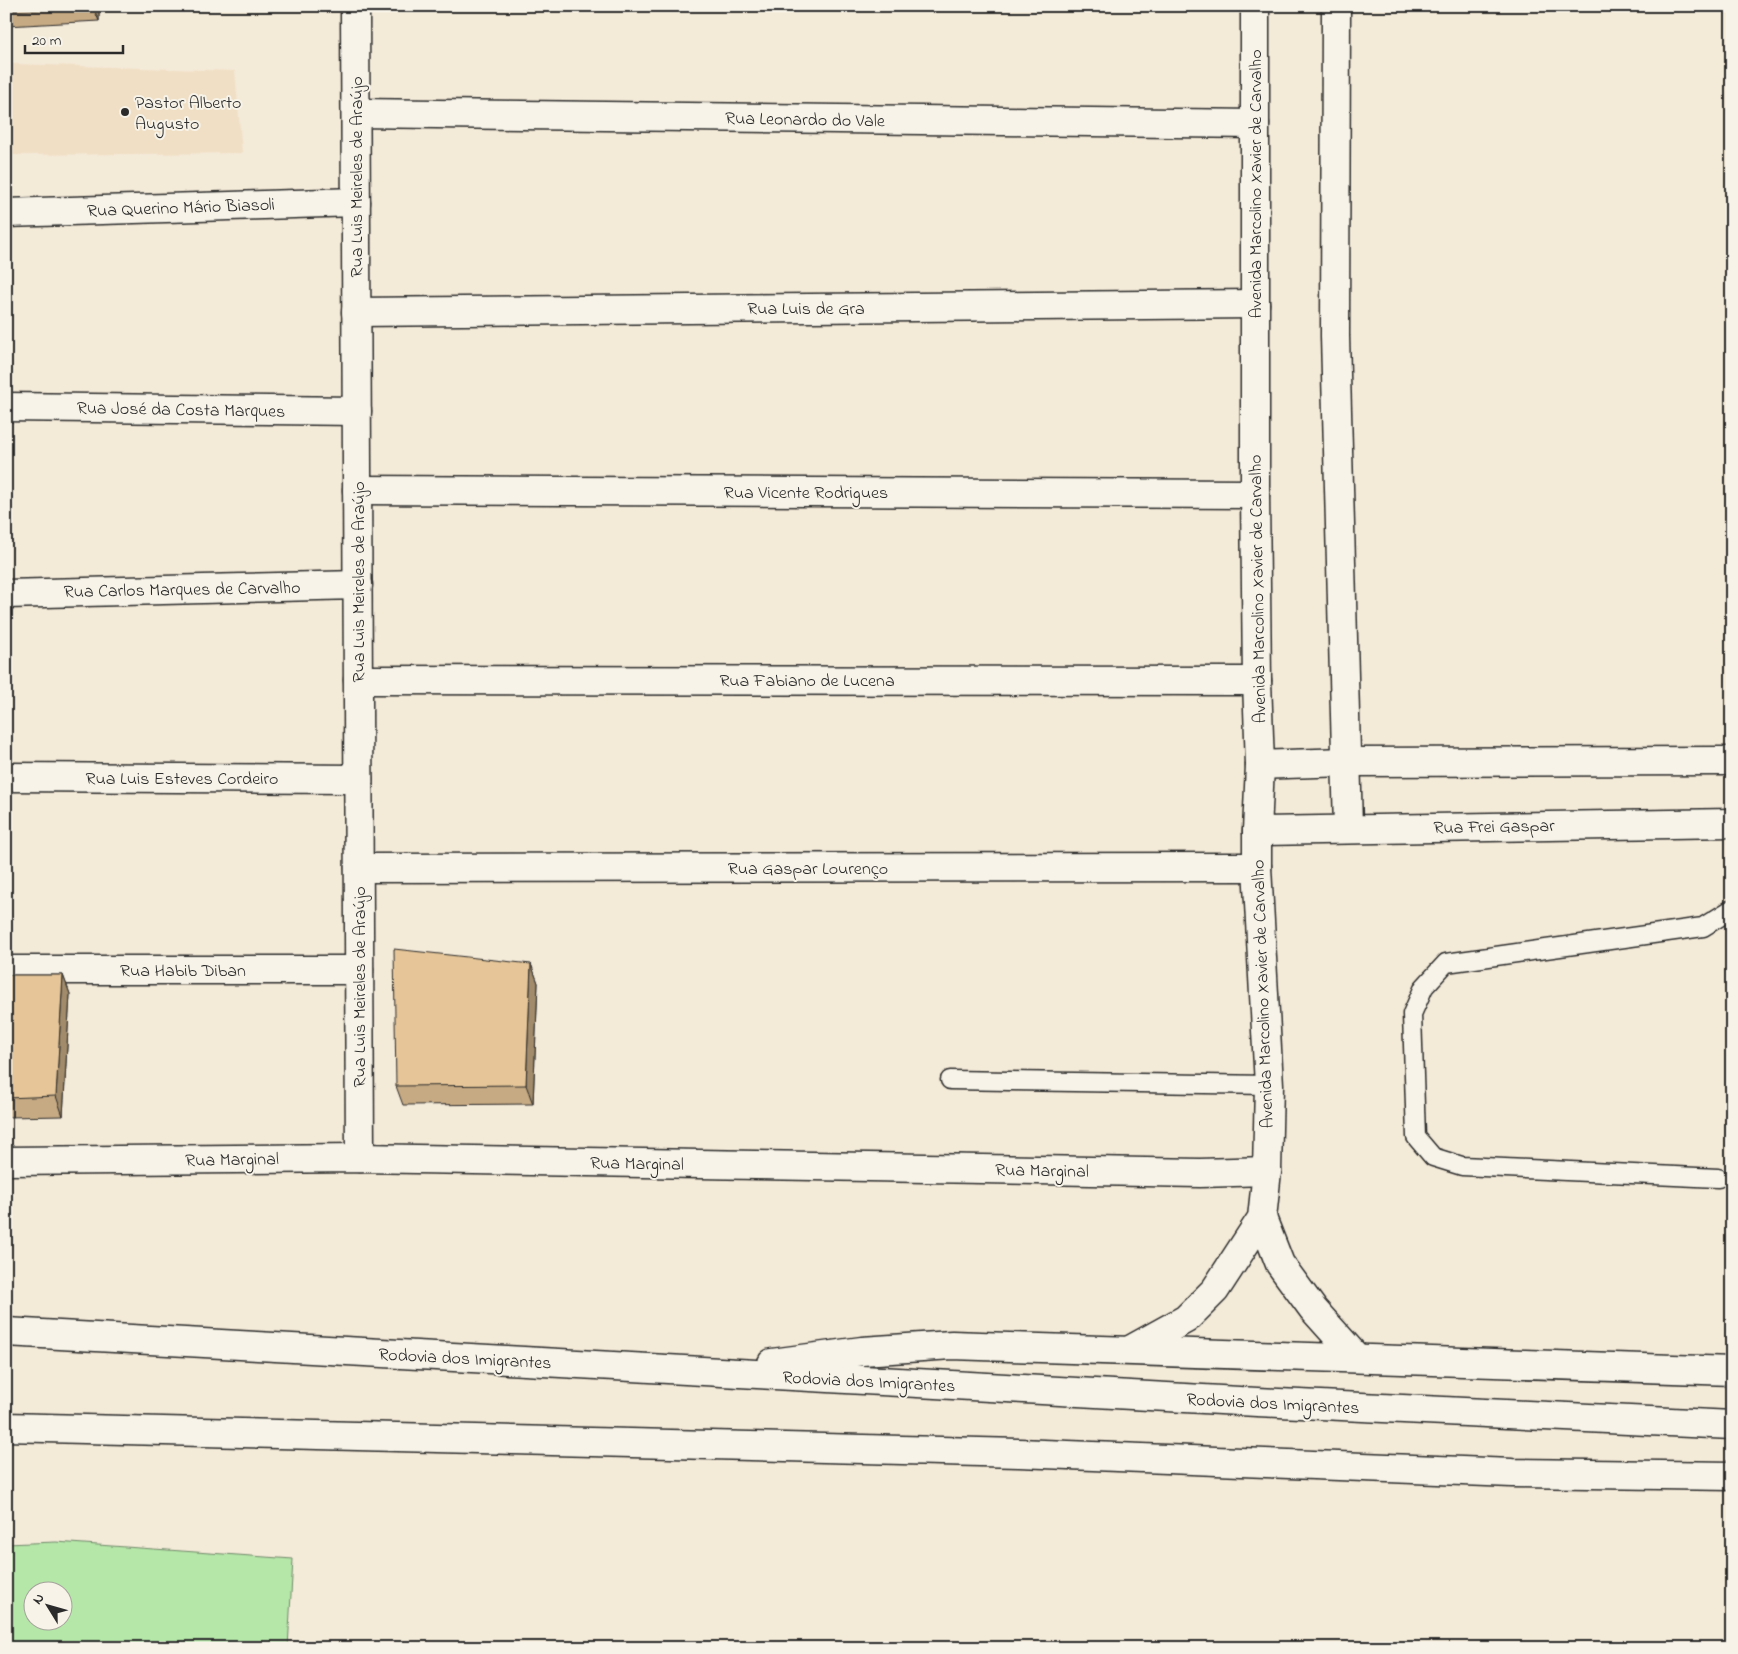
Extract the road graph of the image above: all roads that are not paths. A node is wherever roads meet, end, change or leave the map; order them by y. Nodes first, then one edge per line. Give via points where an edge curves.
1 (355, 6) edge
2 (1255, 6) edge
3 (1336, 6) edge
4 (356, 113) junction
5 (1255, 124) junction
6 (356, 202) junction
7 (6, 213) edge
8 (1255, 304) junction
9 (356, 312) junction
10 (6, 407) edge
11 (357, 410) junction
12 (358, 490) junction
13 (1254, 494) junction
14 (358, 585) junction
15 (6, 594) edge
16 (358, 680) junction
17 (1257, 680) junction
18 (1732, 761) edge
19 (1346, 762) junction
20 (1260, 765) junction
21 (6, 777) edge
22 (358, 779) junction
23 (1732, 823) edge
24 (1348, 828) junction
25 (1257, 831) junction
26 (1257, 867) junction
27 (359, 868) junction
28 (1732, 909) edge
29 (6, 970) edge
30 (359, 970) junction
31 (950, 1080) dead end
32 (1269, 1085) junction
33 (360, 1158) junction
34 (6, 1161) edge
35 (1267, 1171) junction
36 (1718, 1178) dead end
37 (1262, 1218) junction
38 (6, 1332) edge
39 (1130, 1350) junction
40 (1356, 1358) junction
41 (1732, 1371) edge
42 (711, 1372) junction
43 (1732, 1425) edge
44 (6, 1427) edge
45 (1732, 1476) edge

1 - 4 main road, Rua Luis Meireles de Araújo
2 - 5 main road, Avenida Marcolino Xavier de Carvalho
3 - 19 main road via 1335,336
4 - 5 main road, Rua Leonardo do Vale
4 - 6 main road, Rua Luis Meireles de Araújo
5 - 8 main road, Avenida Marcolino Xavier de Carvalho
6 - 7 main road, Rua Querino Mário Biasoli
6 - 9 main road, Rua Luis Meireles de Araújo
8 - 9 main road, Rua Luis de Gra
8 - 13 main road, Avenida Marcolino Xavier de Carvalho
9 - 11 main road, Rua Luis Meireles de Araújo
10 - 11 main road, Rua José da Costa Marques
11 - 12 main road, Rua Luis Meireles de Araújo
12 - 13 main road, Rua Vicente Rodrigues
12 - 14 main road, Rua Luis Meireles de Araújo
13 - 17 main road, Avenida Marcolino Xavier de Carvalho
14 - 15 main road, Rua Carlos Marques de Carvalho
14 - 16 main road, Rua Luis Meireles de Araújo
16 - 17 main road, Rua Fabiano de Lucena
16 - 22 main road, Rua Luis Meireles de Araújo
17 - 20 main road, Avenida Marcolino Xavier de Carvalho
18 - 19 main road
19 - 20 main road
19 - 24 main road
20 - 25 main road, Avenida Marcolino Xavier de Carvalho
21 - 22 main road, Rua Luis Esteves Cordeiro
22 - 27 main road, Rua Luis Meireles de Araújo
23 - 24 main road, Rua Frei Gaspar
24 - 25 main road, Rua Frei Gaspar
25 - 26 main road, Avenida Marcolino Xavier de Carvalho
26 - 27 main road, Rua Gaspar Lourenço
26 - 32 main road, Avenida Marcolino Xavier de Carvalho
27 - 30 main road, Rua Luis Meireles de Araújo
28 - 36 lane via 1703,927 1446,963 1424,987 1412,1014 1416,1137 1433,1157 1462,1166
29 - 30 main road, Rua Habib Diban
30 - 33 main road, Rua Luis Meireles de Araújo
31 - 32 lane
32 - 35 main road, Avenida Marcolino Xavier de Carvalho
33 - 34 main road, Rua Marginal
33 - 35 main road, Rua Marginal via 1200,1173
35 - 37 main road, Avenida Marcolino Xavier de Carvalho
37 - 39 main road via 1215,1290 1192,1314
37 - 40 main road via 1280,1264 1312,1309
38 - 42 main road, Rodovia dos Imigrantes
39 - 40 main road
39 - 42 main road via 942,1346 862,1351
40 - 41 main road
42 - 43 main road, Rodovia dos Imigrantes
44 - 45 main road via 1019,1453 1512,1473

